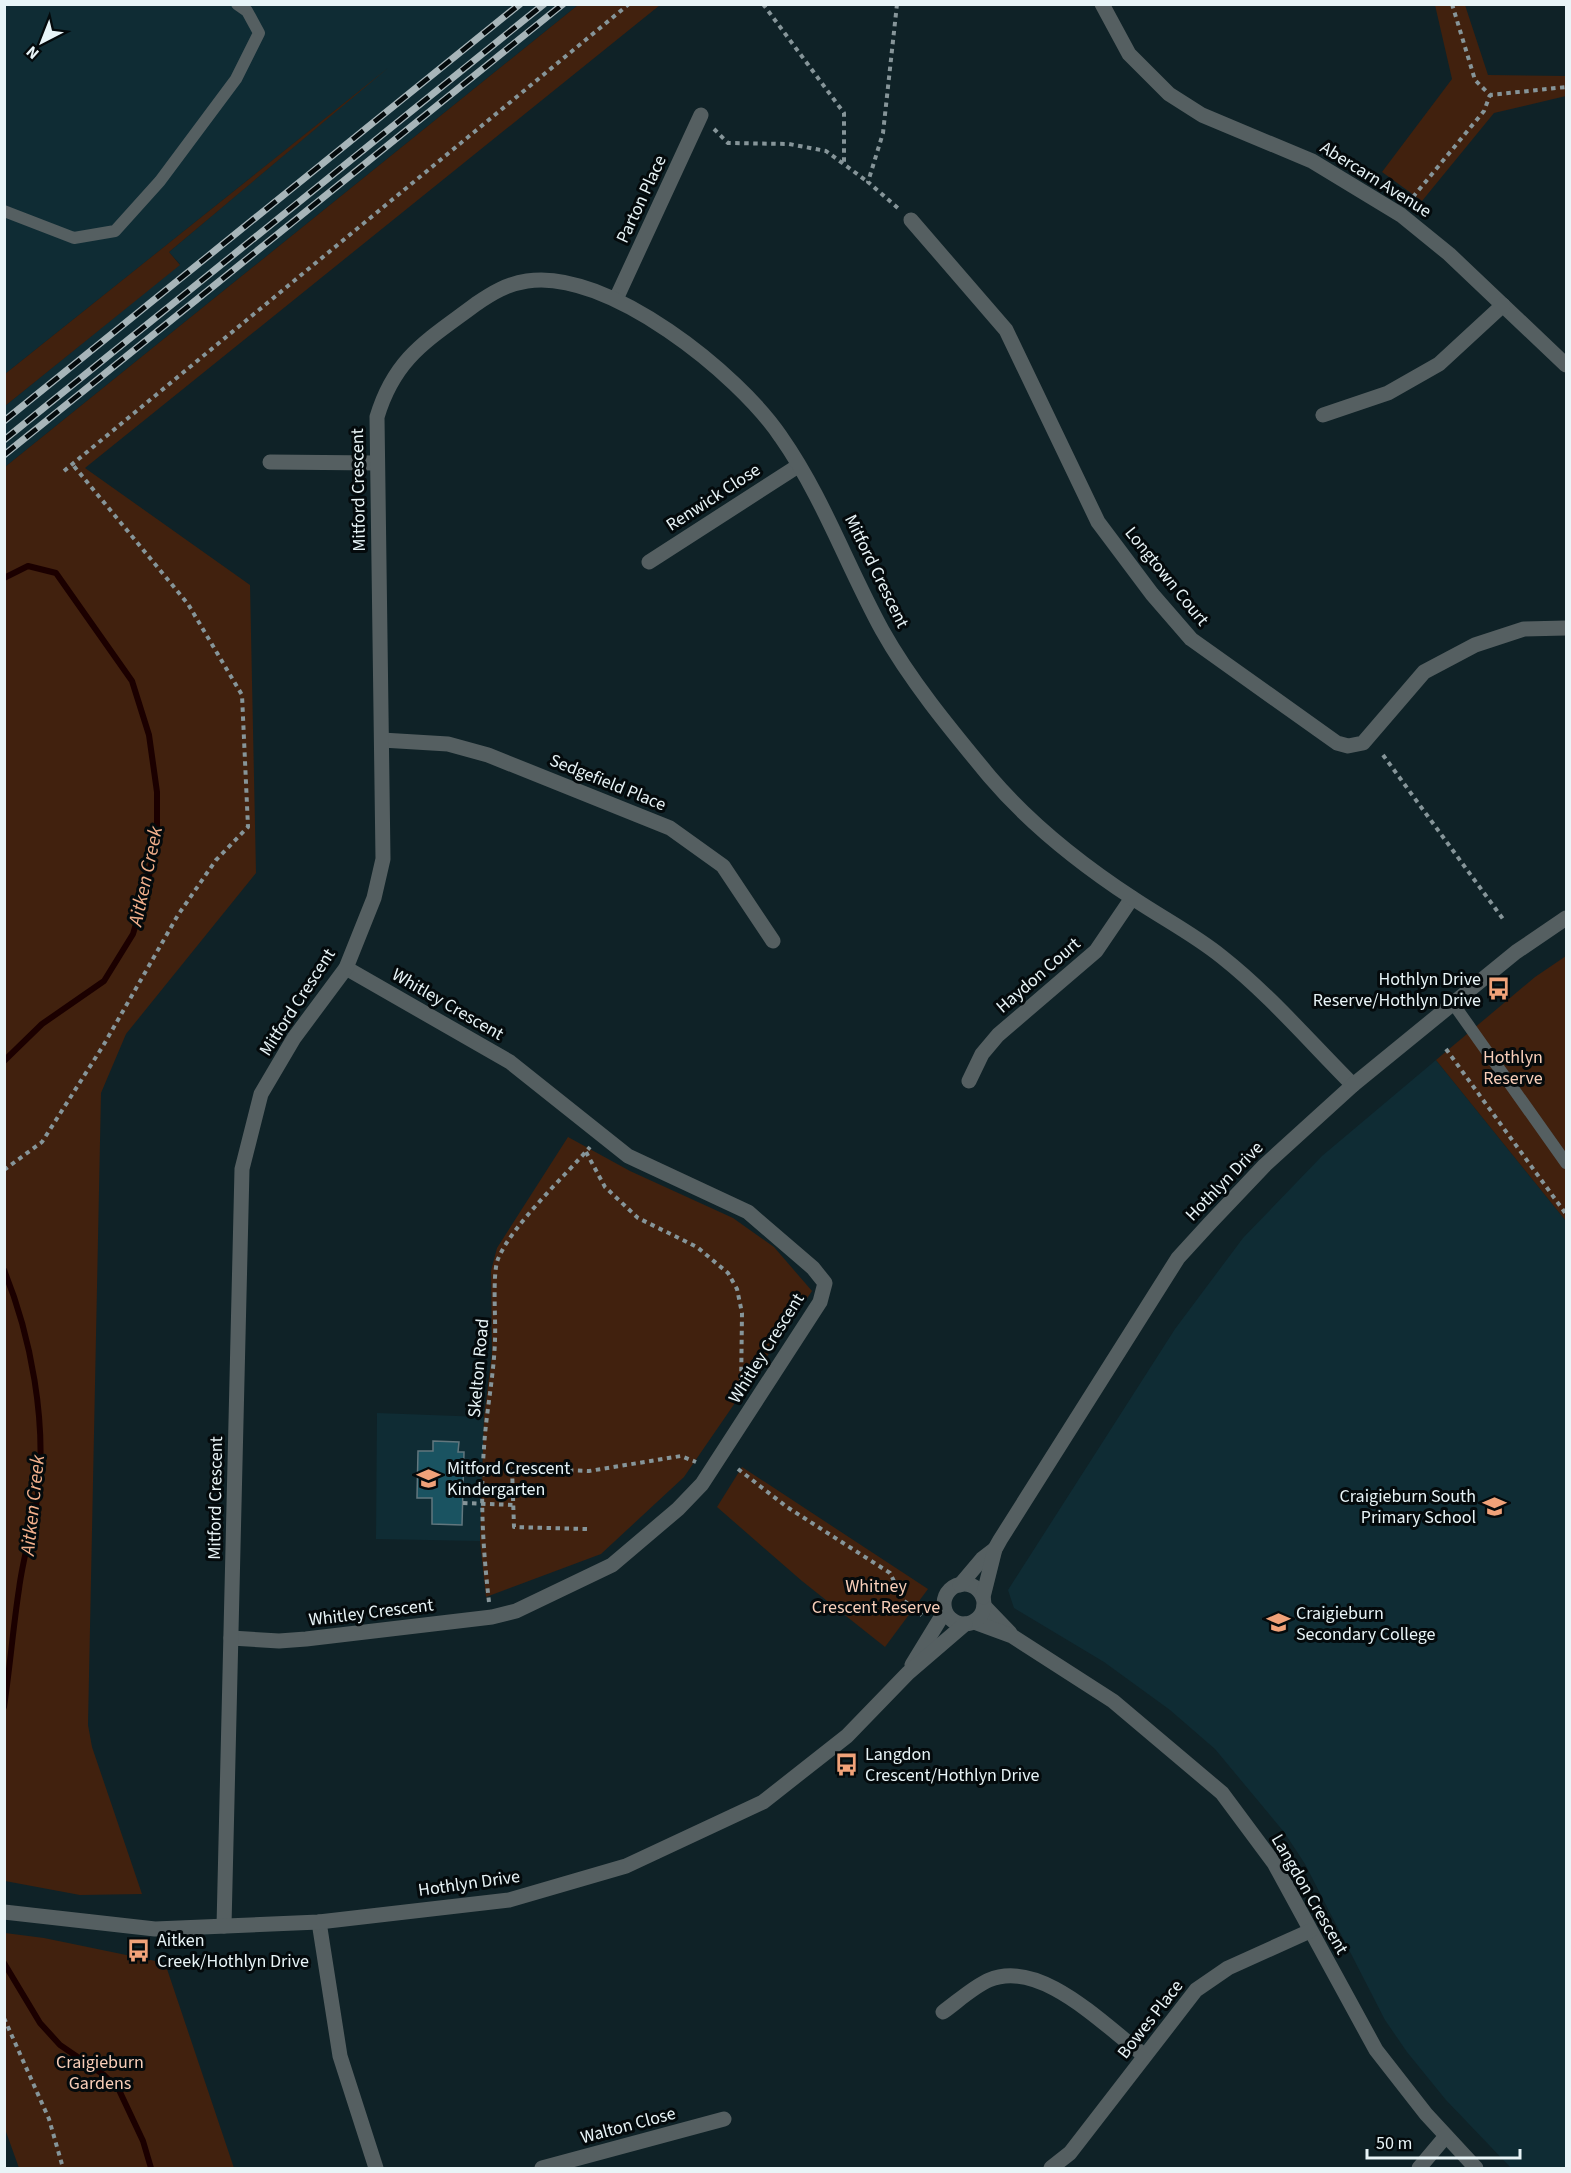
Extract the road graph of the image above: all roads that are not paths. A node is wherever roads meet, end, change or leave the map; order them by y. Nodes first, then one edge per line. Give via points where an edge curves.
1 (237, 4) edge
2 (1102, 4) edge
3 (701, 115) road end
4 (4, 211) edge
5 (911, 220) road end
6 (616, 299) junction
7 (1503, 305) junction
8 (1566, 365) edge
9 (1323, 415) dead end
10 (270, 462) dead end
11 (377, 463) junction
12 (798, 466) junction
13 (649, 562) dead end
14 (1566, 628) edge
15 (382, 740) junction
16 (1132, 898) junction
17 (1566, 918) edge
18 (773, 941) dead end
19 (346, 968) junction
20 (1452, 1002) junction
21 (969, 1081) dead end
22 (1353, 1085) junction
23 (1566, 1163) edge
24 (995, 1549) junction
25 (960, 1585) junction
26 (983, 1602) junction
27 (945, 1611) junction
28 (969, 1623) junction
29 (1012, 1636) junction
30 (231, 1638) junction
31 (908, 1673) junction
32 (4, 1912) edge
33 (319, 1922) junction
34 (224, 1926) junction
35 (1310, 1931) junction
36 (943, 2012) dead end
37 (1144, 2055) junction
38 (723, 2118) dead end
39 (1446, 2136) junction
40 (376, 2169) edge
41 (542, 2169) edge
42 (1051, 2169) edge
43 (1419, 2169) edge
44 (1476, 2169) edge

1 - 4 lane via 248,10 259,33 236,78 160,181 115,231 74,238
2 - 7 street, Abercarn Avenue via 1129,54 1168,94 1202,116 1312,160 1378,199 1427,235
3 - 6 street, Parton Place
5 - 14 street, Longtown Court via 1006,330 1098,522 1152,594 1191,639 1337,743 1363,743 1424,672 1474,645 1524,629
6 - 11 street, Mitford Crescent via 557,281 528,281 496,290 420,346 401,365 385,390 377,417
6 - 12 street, Mitford Crescent via 654,322 736,384 758,405
7 - 8 street, Abercarn Avenue
7 - 9 street via 1439,364 1388,393
10 - 11 street
11 - 15 street, Mitford Crescent
12 - 13 street, Renwick Close
12 - 16 street, Mitford Crescent via 828,517 883,632 921,689 992,779 1043,831
15 - 18 street, Sedgefield Place via 448,744 488,755 670,828 723,866
15 - 19 street, Mitford Crescent via 383,859 374,898
16 - 21 street, Haydon Court via 1096,951 998,1035 982,1054
16 - 22 street, Mitford Crescent via 1222,957 1275,1004
17 - 20 street, Hothlyn Drive
19 - 30 street, Mitford Crescent via 294,1038 261,1094 242,1168
19 - 30 street, Whitley Crescent via 510,1062 628,1156 748,1212 825,1283 820,1302 702,1484 602,1571 516,1611 492,1617 306,1639
20 - 22 street, Hothlyn Drive
20 - 23 lane
22 - 24 street, Hothlyn Drive via 1264,1165 1179,1258
24 - 25 street, Hothlyn Drive
24 - 26 street, Hothlyn Drive
25 - 26 street via 971,1586
25 - 27 street via 946,1595
26 - 28 street via 981,1614
26 - 29 street, Langdon Crescent
27 - 28 street via 953,1621
27 - 31 street, Hothlyn Drive
28 - 29 street, Langdon Crescent
28 - 31 street, Hothlyn Drive
29 - 35 street, Langdon Crescent via 1113,1701 1222,1793 1274,1863
30 - 34 street, Mitford Crescent
31 - 33 street, Hothlyn Drive via 847,1736 763,1802 626,1866 509,1900
32 - 34 street, Hothlyn Drive via 155,1929
33 - 34 street, Hothlyn Drive
33 - 40 street via 340,2055
35 - 37 street, Bowes Place via 1228,1968 1196,1990
35 - 39 street, Langdon Crescent via 1376,2050
36 - 37 street via 987,1981 1014,1974 1025,1976 1054,1988
37 - 42 street, Bowes Place via 1070,2154
38 - 41 street, Walton Close
39 - 43 street
39 - 44 street, Langdon Crescent

